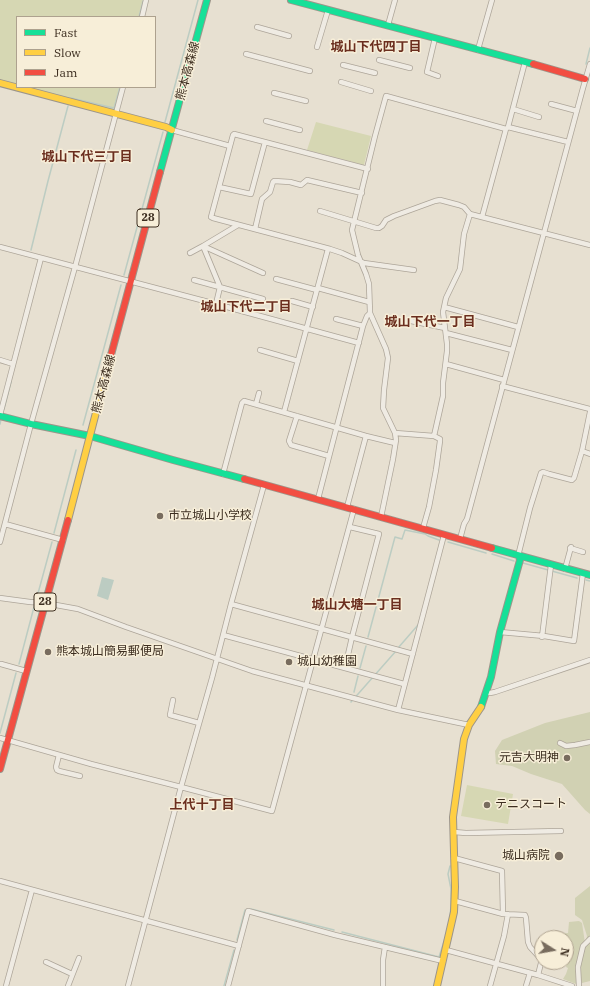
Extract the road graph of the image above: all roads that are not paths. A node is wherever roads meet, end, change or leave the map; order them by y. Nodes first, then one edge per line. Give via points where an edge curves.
1 (146, 0) edge
2 (207, 0) edge
3 (290, 0) edge
4 (395, 0) edge
5 (492, 0) edge
6 (298, 1) edge
7 (328, 10) junction
8 (142, 16) edge
9 (388, 26) junction
10 (257, 27) dead end
11 (289, 36) dead end
12 (435, 38) junction
13 (317, 47) dead end
14 (478, 50) junction
15 (246, 54) dead end
16 (379, 60) dead end
17 (525, 62) junction
18 (590, 64) edge
19 (343, 65) dead end
20 (410, 68) dead end
21 (310, 70) dead end
22 (375, 73) dead end
23 (438, 76) dead end
24 (588, 81) edge
25 (0, 82) edge
26 (341, 82) dead end
27 (16, 86) edge
28 (22, 88) edge
29 (123, 88) edge
30 (371, 91) dead end
31 (274, 93) dead end
32 (306, 101) dead end
33 (551, 104) dead end
34 (513, 109) junction
35 (577, 111) junction
36 (115, 114) junction
37 (539, 117) dead end
38 (266, 121) dead end
39 (507, 128) junction
40 (172, 130) junction
41 (300, 130) dead end
42 (265, 142) junction
43 (568, 142) junction
44 (230, 146) junction
45 (368, 169) junction
46 (219, 187) junction
47 (362, 193) junction
48 (320, 211) dead end
49 (470, 214) junction
50 (482, 217) junction
51 (355, 222) junction
52 (238, 225) junction
53 (256, 229) junction
54 (544, 233) junction
55 (590, 245) edge
56 (203, 246) junction
57 (0, 247) edge
58 (328, 249) junction
59 (190, 253) dead end
60 (41, 258) junction
61 (360, 262) junction
62 (75, 267) junction
63 (414, 270) dead end
64 (263, 273) dead end
65 (276, 279) dead end
66 (194, 280) dead end
67 (130, 282) junction
68 (220, 287) junction
69 (318, 289) junction
70 (263, 299) dead end
71 (292, 301) dead end
72 (369, 302) junction
73 (216, 304) junction
74 (313, 307) junction
75 (444, 307) junction
76 (370, 314) junction
77 (336, 319) dead end
78 (411, 321) dead end
79 (363, 326) junction
80 (518, 327) junction
81 (306, 329) junction
82 (445, 331) junction
83 (359, 343) junction
84 (260, 350) dead end
85 (512, 350) junction
86 (0, 360) edge
87 (298, 361) junction
88 (13, 364) junction
89 (446, 364) junction
90 (504, 380) junction
91 (502, 386) junction
92 (259, 393) dead end
93 (256, 404) junction
94 (590, 411) edge
95 (284, 412) junction
96 (0, 415) edge
97 (297, 416) junction
98 (31, 424) junction
99 (336, 428) junction
100 (395, 433) junction
101 (90, 436) junction
102 (366, 436) junction
103 (434, 436) junction
104 (395, 443) junction
105 (582, 451) junction
106 (590, 454) edge
107 (329, 456) junction
108 (223, 474) junction
109 (264, 485) junction
110 (318, 499) junction
111 (347, 507) junction
112 (354, 509) junction
113 (381, 517) junction
114 (5, 524) junction
115 (350, 527) junction
116 (423, 528) junction
117 (444, 535) junction
118 (460, 539) junction
119 (63, 540) junction
120 (0, 542) edge
121 (582, 552) dead end
122 (519, 556) junction
123 (551, 566) junction
124 (565, 569) junction
125 (583, 573) junction
126 (590, 575) edge
127 (0, 598) edge
128 (45, 603) junction
129 (231, 604) junction
130 (322, 629) junction
131 (500, 632) junction
132 (223, 635) junction
133 (352, 637) junction
134 (542, 637) junction
135 (413, 654) junction
136 (218, 658) junction
137 (314, 660) junction
138 (590, 660) edge
139 (1, 664) dead end
140 (345, 668) junction
141 (26, 671) junction
142 (404, 684) junction
143 (307, 685) junction
144 (486, 693) junction
145 (173, 700) dead end
146 (398, 710) junction
147 (200, 723) junction
148 (469, 725) junction
149 (0, 738) edge
150 (7, 740) junction
151 (590, 742) edge
152 (560, 743) dead end
153 (60, 755) junction
154 (0, 769) edge
155 (80, 776) dead end
156 (181, 787) junction
157 (561, 831) dead end
158 (454, 832) junction
159 (454, 858) junction
160 (0, 881) edge
161 (32, 890) junction
162 (455, 901) junction
163 (505, 914) junction
164 (145, 920) junction
165 (590, 939) edge
166 (239, 946) junction
167 (385, 947) junction
168 (446, 950) junction
169 (79, 958) dead end
170 (443, 961) junction
171 (46, 962) dead end
172 (496, 964) junction
173 (530, 973) junction
174 (72, 974) junction
175 (538, 975) junction
176 (563, 984) edge
177 (6, 986) edge
178 (68, 986) edge
179 (128, 986) edge
180 (228, 986) edge
181 (383, 986) edge
182 (437, 986) edge
183 (490, 986) edge
184 (526, 986) edge
185 (572, 986) edge
186 (579, 986) edge

1 - 8 street
2 - 40 street, 熊本高森線 / 28
3 - 6 street
4 - 9 street
5 - 14 street
6 - 7 street
7 - 9 street
7 - 13 street
9 - 12 street
10 - 11 street
12 - 14 street
12 - 23 street via 427,72
14 - 17 street
15 - 21 street
16 - 20 street
17 - 24 street
17 - 34 street
18 - 24 street
19 - 22 street
24 - 35 street
25 - 27 street
26 - 30 street
28 - 36 street
29 - 36 street
31 - 32 street
33 - 35 street
34 - 37 street
34 - 39 street
35 - 43 street
36 - 40 street
36 - 62 street
38 - 41 street
39 - 43 street
39 - 45 street via 386,96
39 - 50 street
40 - 44 street
40 - 67 street, 熊本高森線 / 28
42 - 44 street via 234,134
42 - 45 street
42 - 46 street via 251,194
43 - 54 street
44 - 46 street
45 - 47 street
46 - 52 street via 211,217
47 - 51 street
47 - 53 street via 307,180 301,185 274,181 270,192 262,199
48 - 51 street
49 - 50 street
49 - 51 street via 458,205 440,200 394,216 379,228
49 - 75 street via 464,234 460,269
50 - 54 street
51 - 61 street via 352,230
52 - 53 street
52 - 56 street
53 - 58 street
54 - 55 street
54 - 80 street
56 - 59 street
56 - 64 street
56 - 68 street
57 - 60 street
58 - 61 street
58 - 69 street
60 - 62 street
60 - 88 street
61 - 63 street
61 - 72 street via 369,284
62 - 67 street
62 - 98 street
65 - 69 street
66 - 68 street
67 - 73 street
67 - 101 street, 熊本高森線 / 28
68 - 70 street
68 - 73 street
69 - 72 street
69 - 74 street
71 - 74 street
72 - 76 street
73 - 81 street
74 - 81 street
75 - 80 street
75 - 82 street
76 - 79 street
76 - 100 street via 388,358 383,408
77 - 79 street
78 - 82 street
79 - 83 street
80 - 85 street
81 - 83 street
81 - 87 street
82 - 85 street
82 - 89 street
83 - 99 street
84 - 87 street
85 - 90 street
86 - 88 street
87 - 95 street
88 - 96 street
89 - 90 street
89 - 103 street via 443,396
90 - 91 street
91 - 94 street
91 - 118 street
92 - 93 street
93 - 95 street
93 - 108 street via 244,401 242,403
94 - 105 street
95 - 97 street
96 - 98 street
97 - 99 street
97 - 107 street via 289,441 291,445
98 - 101 street
98 - 114 street
99 - 102 street
99 - 107 street
100 - 103 street
100 - 104 street
101 - 108 street
101 - 119 street, 熊本高森線 / 28
102 - 104 street
102 - 111 street
103 - 116 street via 440,441
104 - 113 street
105 - 106 street
105 - 122 street via 572,480 541,473
107 - 110 street
108 - 109 street
109 - 110 street
109 - 129 street
110 - 111 street
111 - 112 street
112 - 113 street
112 - 115 street
113 - 116 street
114 - 119 street
114 - 120 street
115 - 130 street
115 - 133 street via 379,534
116 - 117 street
117 - 118 street
117 - 135 street
118 - 122 street
119 - 128 street, 熊本高森線 / 28
121 - 124 street via 571,548
122 - 123 street
122 - 131 street
123 - 124 street
123 - 134 street
124 - 125 street
125 - 126 street
125 - 134 street via 574,641
127 - 128 street
128 - 136 street via 78,609
128 - 141 street, 熊本高森線 / 28
129 - 130 street
129 - 132 street
130 - 133 street
130 - 137 street
131 - 134 street
131 - 144 street
132 - 136 street
132 - 137 street
133 - 135 street
133 - 140 street
135 - 142 street
136 - 143 street
136 - 147 street
137 - 140 street
137 - 143 street
138 - 144 street
139 - 141 street
140 - 142 street
141 - 150 street, 熊本高森線 / 28
142 - 146 street
143 - 146 street
143 - 156 street via 272,811
144 - 148 street via 480,710
145 - 147 street via 170,716
146 - 148 street
147 - 156 street
148 - 158 street via 464,739 453,817
149 - 150 street
150 - 153 street
150 - 154 street, 熊本高森線 / 28
151 - 152 street via 566,746
153 - 155 street via 57,770
153 - 156 street
156 - 164 street
157 - 158 street
158 - 159 street
159 - 162 street
159 - 163 street via 502,871
160 - 161 street
161 - 164 street
161 - 177 street
162 - 163 street
162 - 168 street
163 - 172 street via 504,936
163 - 175 street via 525,915 528,942 541,959
164 - 166 street
164 - 179 street
165 - 186 street via 583,946 578,967
166 - 167 street via 248,911
166 - 180 street
167 - 170 street
167 - 181 street
168 - 170 street
168 - 172 street
169 - 174 street
170 - 182 street
171 - 174 street
172 - 173 street
172 - 183 street
173 - 175 street
173 - 184 street
174 - 178 street
175 - 176 street
176 - 185 street

